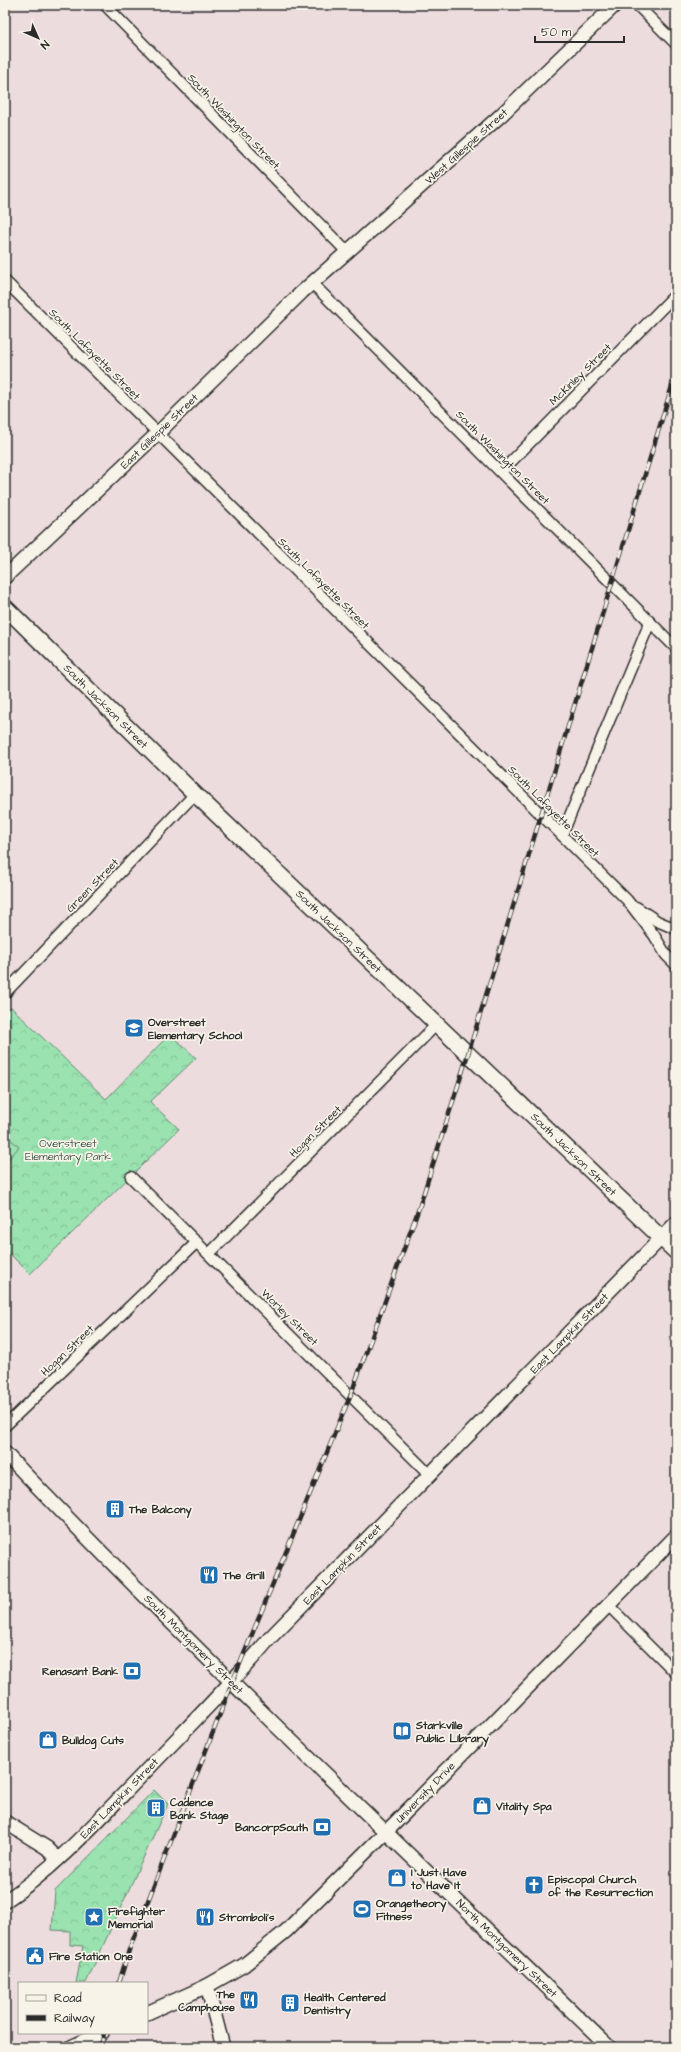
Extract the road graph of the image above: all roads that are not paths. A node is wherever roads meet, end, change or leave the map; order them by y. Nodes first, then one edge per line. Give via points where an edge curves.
1 (105, 5) edge
2 (616, 5) edge
3 (637, 5) edge
4 (676, 44) edge
5 (348, 253) junction
6 (5, 281) edge
7 (312, 283) junction
8 (676, 294) edge
9 (157, 434) junction
10 (501, 472) junction
11 (5, 577) edge
12 (5, 607) edge
13 (650, 622) junction
14 (676, 648) edge
15 (195, 794) junction
16 (562, 835) junction
17 (627, 900) junction
18 (663, 924) junction
19 (676, 929) edge
20 (654, 935) junction
21 (676, 965) edge
22 (5, 993) edge
23 (437, 1024) junction
24 (131, 1177) dead end
25 (676, 1223) edge
26 (662, 1238) junction
27 (197, 1242) junction
28 (676, 1252) edge
29 (209, 1254) junction
30 (5, 1426) edge
31 (5, 1453) edge
32 (430, 1475) junction
33 (676, 1536) edge
34 (608, 1605) junction
35 (676, 1673) edge
36 (232, 1683) junction
37 (5, 1822) edge
38 (386, 1832) junction
39 (58, 1858) junction
40 (5, 1900) edge
41 (207, 1986) junction
42 (148, 2013) edge
43 (100, 2034) edge
44 (71, 2047) edge
45 (223, 2047) edge
46 (610, 2047) edge

1 - 5 street, South Washington Street
2 - 5 street, West Gillespie Street via 500,116
3 - 4 street
5 - 7 street, West Gillespie Street
6 - 9 street, South Lafayette Street
7 - 9 street, East Gillespie Street
7 - 10 street, South Washington Street
8 - 10 street, McKinley Street
9 - 11 street, East Gillespie Street
9 - 16 street, South Lafayette Street
10 - 13 street, South Washington Street
12 - 15 main road, South Jackson Street
13 - 14 street, South Washington Street
13 - 16 street
15 - 22 street, Green Street
15 - 23 main road, South Jackson Street
16 - 17 street, South Lafayette Street
17 - 18 street, South Lafayette Street
17 - 20 street, South Lafayette Street
18 - 19 street, South Lafayette Street
18 - 20 street
20 - 21 street, South Lafayette Street via 666,955
23 - 26 main road, South Jackson Street
23 - 29 street, Hogan Street
24 - 27 street, Worley Street
25 - 26 street, East Lampkin Street
26 - 28 main road, South Jackson Street
26 - 32 street, East Lampkin Street
27 - 29 street, Worley Street
27 - 30 street, Hogan Street
29 - 32 street, Worley Street
31 - 36 street, South Montgomery Street
32 - 36 street, East Lampkin Street via 269,1639
33 - 34 street, University Drive
34 - 35 street
34 - 38 street, University Drive
36 - 38 street, South Montgomery Street
36 - 39 street, East Lampkin Street
37 - 39 street via 47,1848
38 - 41 street, University Drive via 270,1945 244,1965
38 - 46 street, North Montgomery Street
39 - 40 street, East Lampkin Street via 31,1882
41 - 42 street, University Drive
41 - 45 street
43 - 44 street

